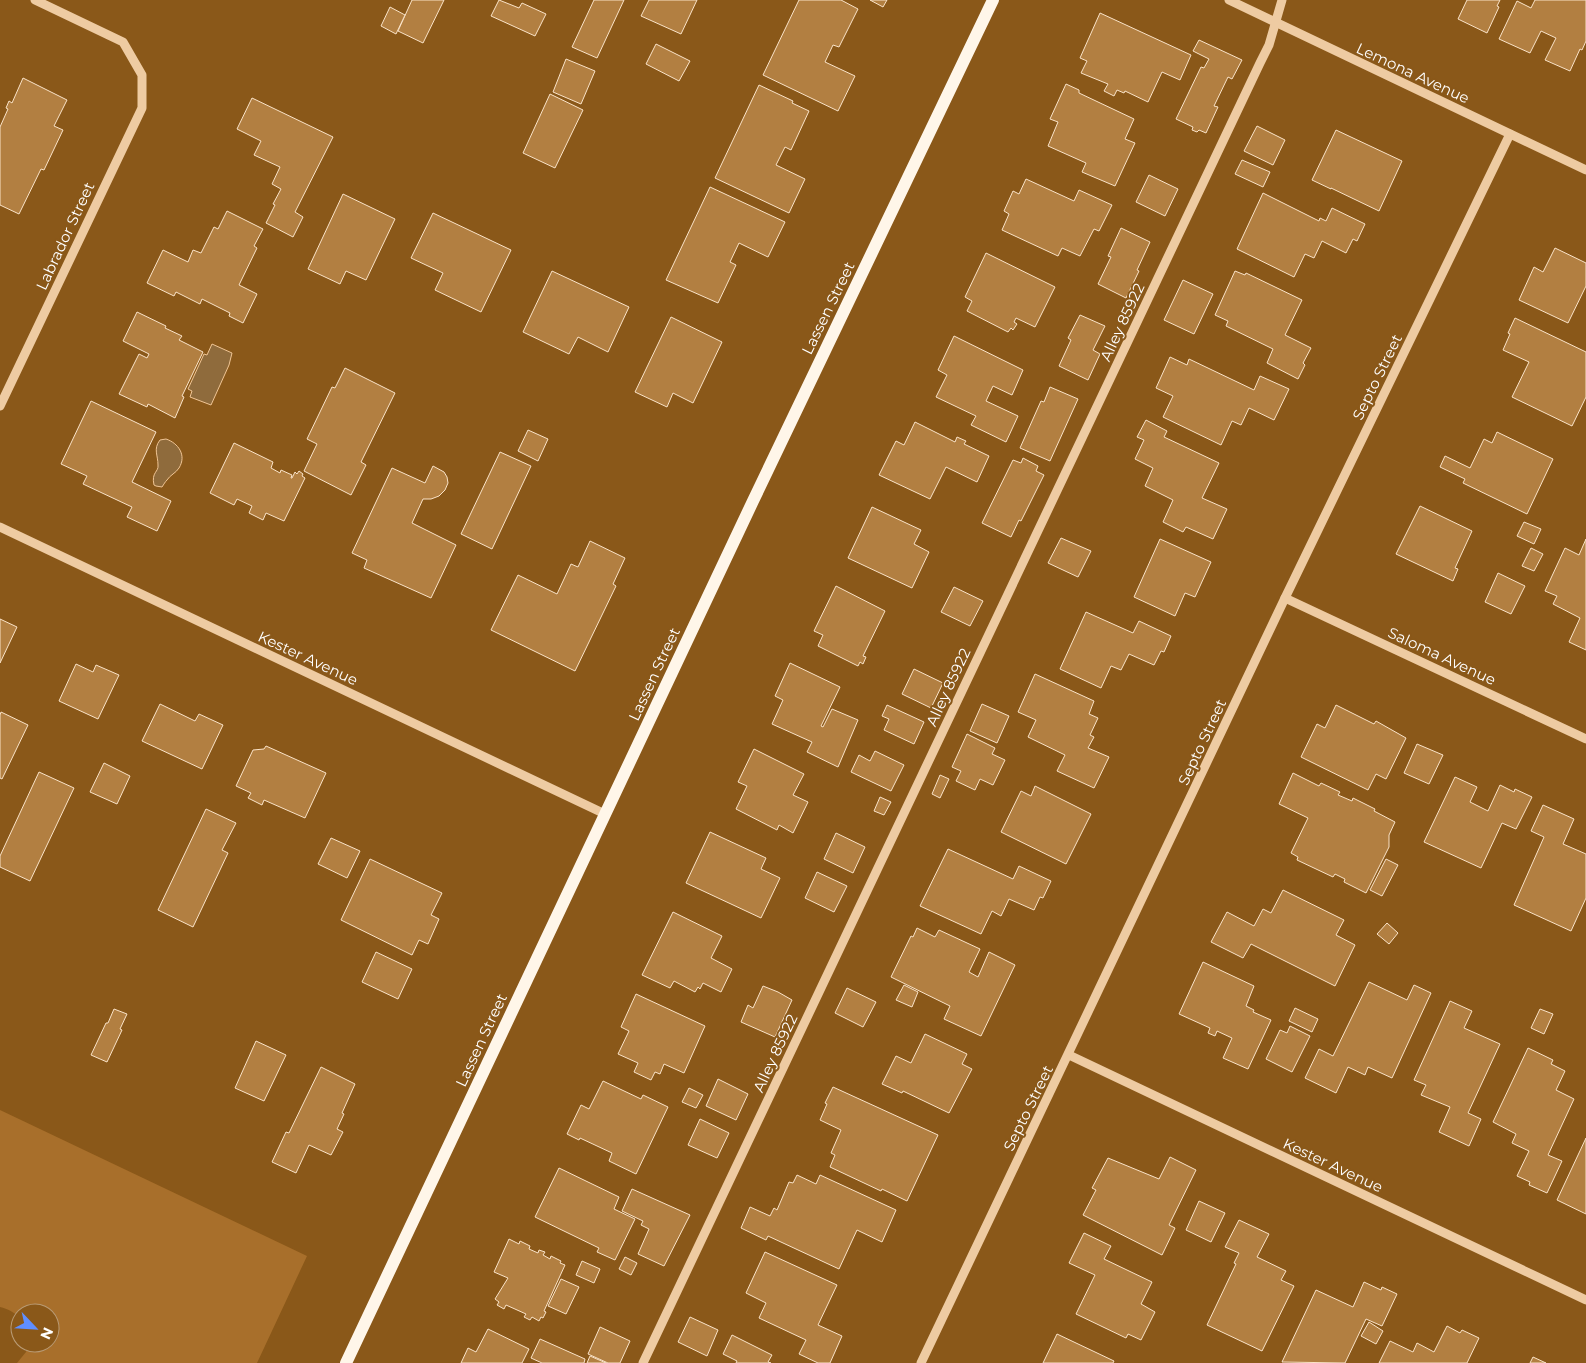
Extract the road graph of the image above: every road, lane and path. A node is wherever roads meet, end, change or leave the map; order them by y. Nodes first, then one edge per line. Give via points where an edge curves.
1 (35, 0) edge
2 (993, 0) edge
3 (1229, 0) edge
4 (1282, 0) edge
5 (1276, 22) junction
6 (1510, 134) junction
7 (1586, 170) edge
8 (0, 406) edge
9 (0, 527) edge
10 (1285, 598) junction
11 (1586, 739) edge
12 (605, 814) junction
13 (1069, 1055) junction
14 (1586, 1300) edge
15 (346, 1363) edge
16 (643, 1363) edge
17 (922, 1363) edge

1 - 8 street, Labrador Street via 123,42 142,75 142,108
2 - 12 main road, Lassen Street
3 - 5 street, Lemona Avenue
4 - 5 street, Alley 85922
5 - 6 street, Lemona Avenue
5 - 16 street, Alley 85922 via 1260,63
6 - 7 street, Lemona Avenue
6 - 10 street, Septo Street
9 - 12 street, Kester Avenue
10 - 11 street, Saloma Avenue
10 - 13 street, Septo Street
12 - 15 main road, Lassen Street
13 - 14 street, Kester Avenue
13 - 17 street, Septo Street

